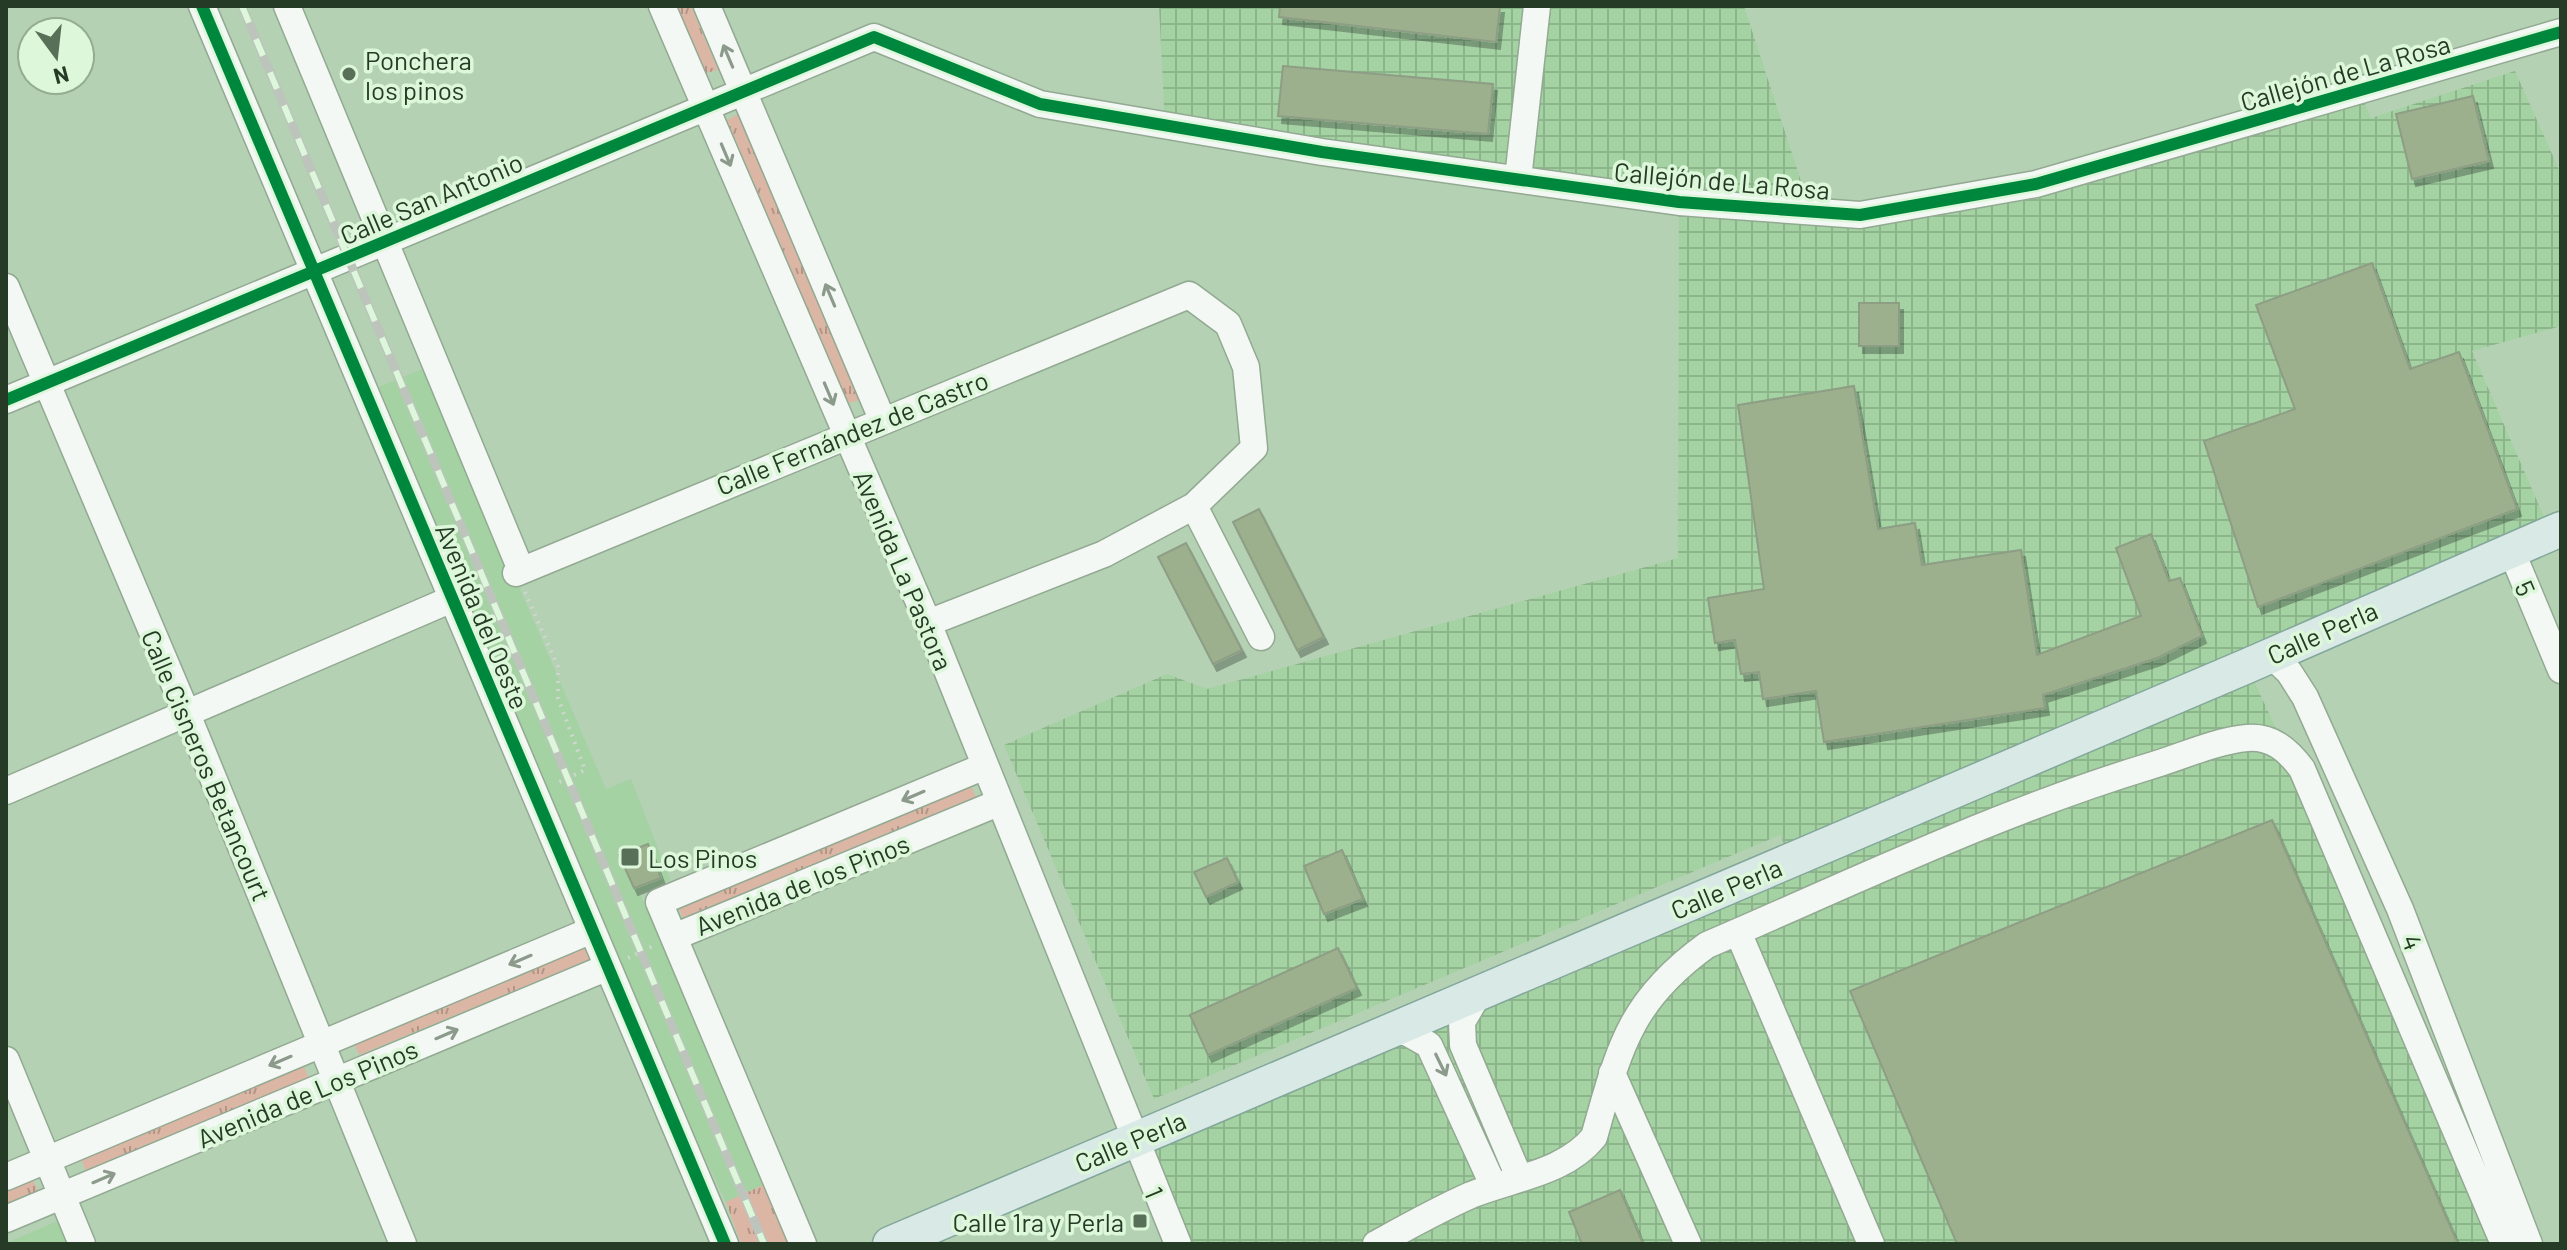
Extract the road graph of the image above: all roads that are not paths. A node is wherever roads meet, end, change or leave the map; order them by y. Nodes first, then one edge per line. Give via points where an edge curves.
1 (202, 6) edge
2 (287, 6) edge
3 (662, 6) edge
4 (707, 6) edge
5 (1537, 6) edge
6 (2561, 32) edge
7 (874, 37) joint
8 (743, 91) junction
9 (706, 107) junction
10 (1518, 179) junction
11 (386, 241) junction
12 (314, 271) junction
13 (6, 287) edge
14 (45, 383) junction
15 (6, 400) edge
16 (882, 419) junction
17 (846, 434) junction
18 (1194, 506) junction
19 (2561, 529) edge
20 (2511, 550) junction
21 (519, 572) joint
22 (452, 599) junction
23 (928, 623) junction
24 (1261, 637) dead end
25 (2270, 654) junction
26 (2561, 670) edge
27 (187, 714) junction
28 (985, 766) junction
29 (6, 791) edge
30 (998, 803) junction
31 (592, 930) junction
32 (1738, 932) junction
33 (674, 937) junction
34 (608, 967) junction
35 (1479, 993) junction
36 (1378, 1033) junction
37 (323, 1043) junction
38 (6, 1060) edge
39 (1612, 1073) junction
40 (337, 1080) junction
41 (1133, 1140) junction
42 (47, 1159) junction
43 (6, 1177) edge
44 (1519, 1177) junction
45 (1494, 1187) junction
46 (62, 1195) junction
47 (6, 1219) edge
48 (82, 1244) edge
49 (403, 1244) edge
50 (725, 1244) edge
51 (803, 1244) edge
52 (890, 1244) edge
53 (1178, 1244) edge
54 (1376, 1244) edge
55 (1688, 1244) edge
56 (1871, 1244) edge
57 (2504, 1244) edge
58 (2529, 1244) edge

1 - 12 street, Avenida del Oeste
2 - 11 street, Avenida del Oeste
3 - 9 street, Avenida La Pastora
8 -> 4 street
5 - 10 street
6 - 10 street, Callejón de La Rosa via 2036,184 1860,215 1679,202
7 - 8 street, Calle San Antonio
7 - 10 street, Callejón de La Rosa via 1040,104
8 - 9 street, Calle San Antonio
16 -> 8 street
9 - 11 street, Calle San Antonio
9 -> 17 street, Avenida La Pastora
11 - 12 street, Calle San Antonio
11 - 21 street, Avenida del Oeste
12 - 14 street, Calle San Antonio
12 - 22 street, Avenida del Oeste
13 - 14 street, Calle Cisneros Betancourt
14 - 15 street, Calle San Antonio
14 - 27 street, Calle Cisneros Betancourt
16 - 17 street, Calle Fernández de Castro
16 - 18 street, Calle Fernández de Castro via 1189,295 1228,324 1240,352 1254,448
17 - 21 street, Calle Fernández de Castro
17 - 23 street, Avenida La Pastora
18 - 23 street via 1104,554
18 - 24 street
19 - 20 main road, Calle Perla
20 - 25 main road, Calle Perla
20 - 26 street, 5
22 - 27 street
22 - 31 street, Avenida del Oeste
23 - 28 street, Avenida La Pastora
25 - 35 main road, Calle Perla
25 - 58 street, 4 via 2301,689 2400,909
27 - 29 street
27 - 37 street, Calle Cisneros Betancourt
28 - 30 street, Avenida La Pastora
28 -> 33 street, Avenida de los Pinos via 659,902
30 - 33 street, Avenida de los Pinos
30 - 41 street, Avenida La Pastora
31 - 34 street, Avenida del Oeste
31 -> 37 street, Avenida de Los Pinos
32 - 39 street via 1707,945 1662,983 1632,1021
32 - 56 street
32 - 57 street via 1957,837 2113,778 2247,738 2273,741 2290,752 2321,807
33 - 51 street
40 -> 34 street, Avenida de Los Pinos
34 - 50 street, Avenida del Oeste
35 - 36 main road, Calle Perla
35 - 44 street via 1462,1022 1463,1045
36 - 41 main road, Calle Perla
36 -> 45 street via 1406,1032 1429,1045
37 - 40 street, Calle Cisneros Betancourt
37 -> 42 street, Avenida de Los Pinos
38 - 42 street
39 - 44 street via 1594,1137 1584,1149 1560,1164
39 - 55 street
46 -> 40 street, Avenida de Los Pinos
40 - 49 street, Calle Cisneros Betancourt
41 - 52 main road, Calle Perla
41 - 53 street, 1
42 - 43 street, Avenida de Los Pinos
42 - 46 street
44 - 45 street
45 - 54 street
46 - 47 street, Avenida de Los Pinos
46 - 48 street

